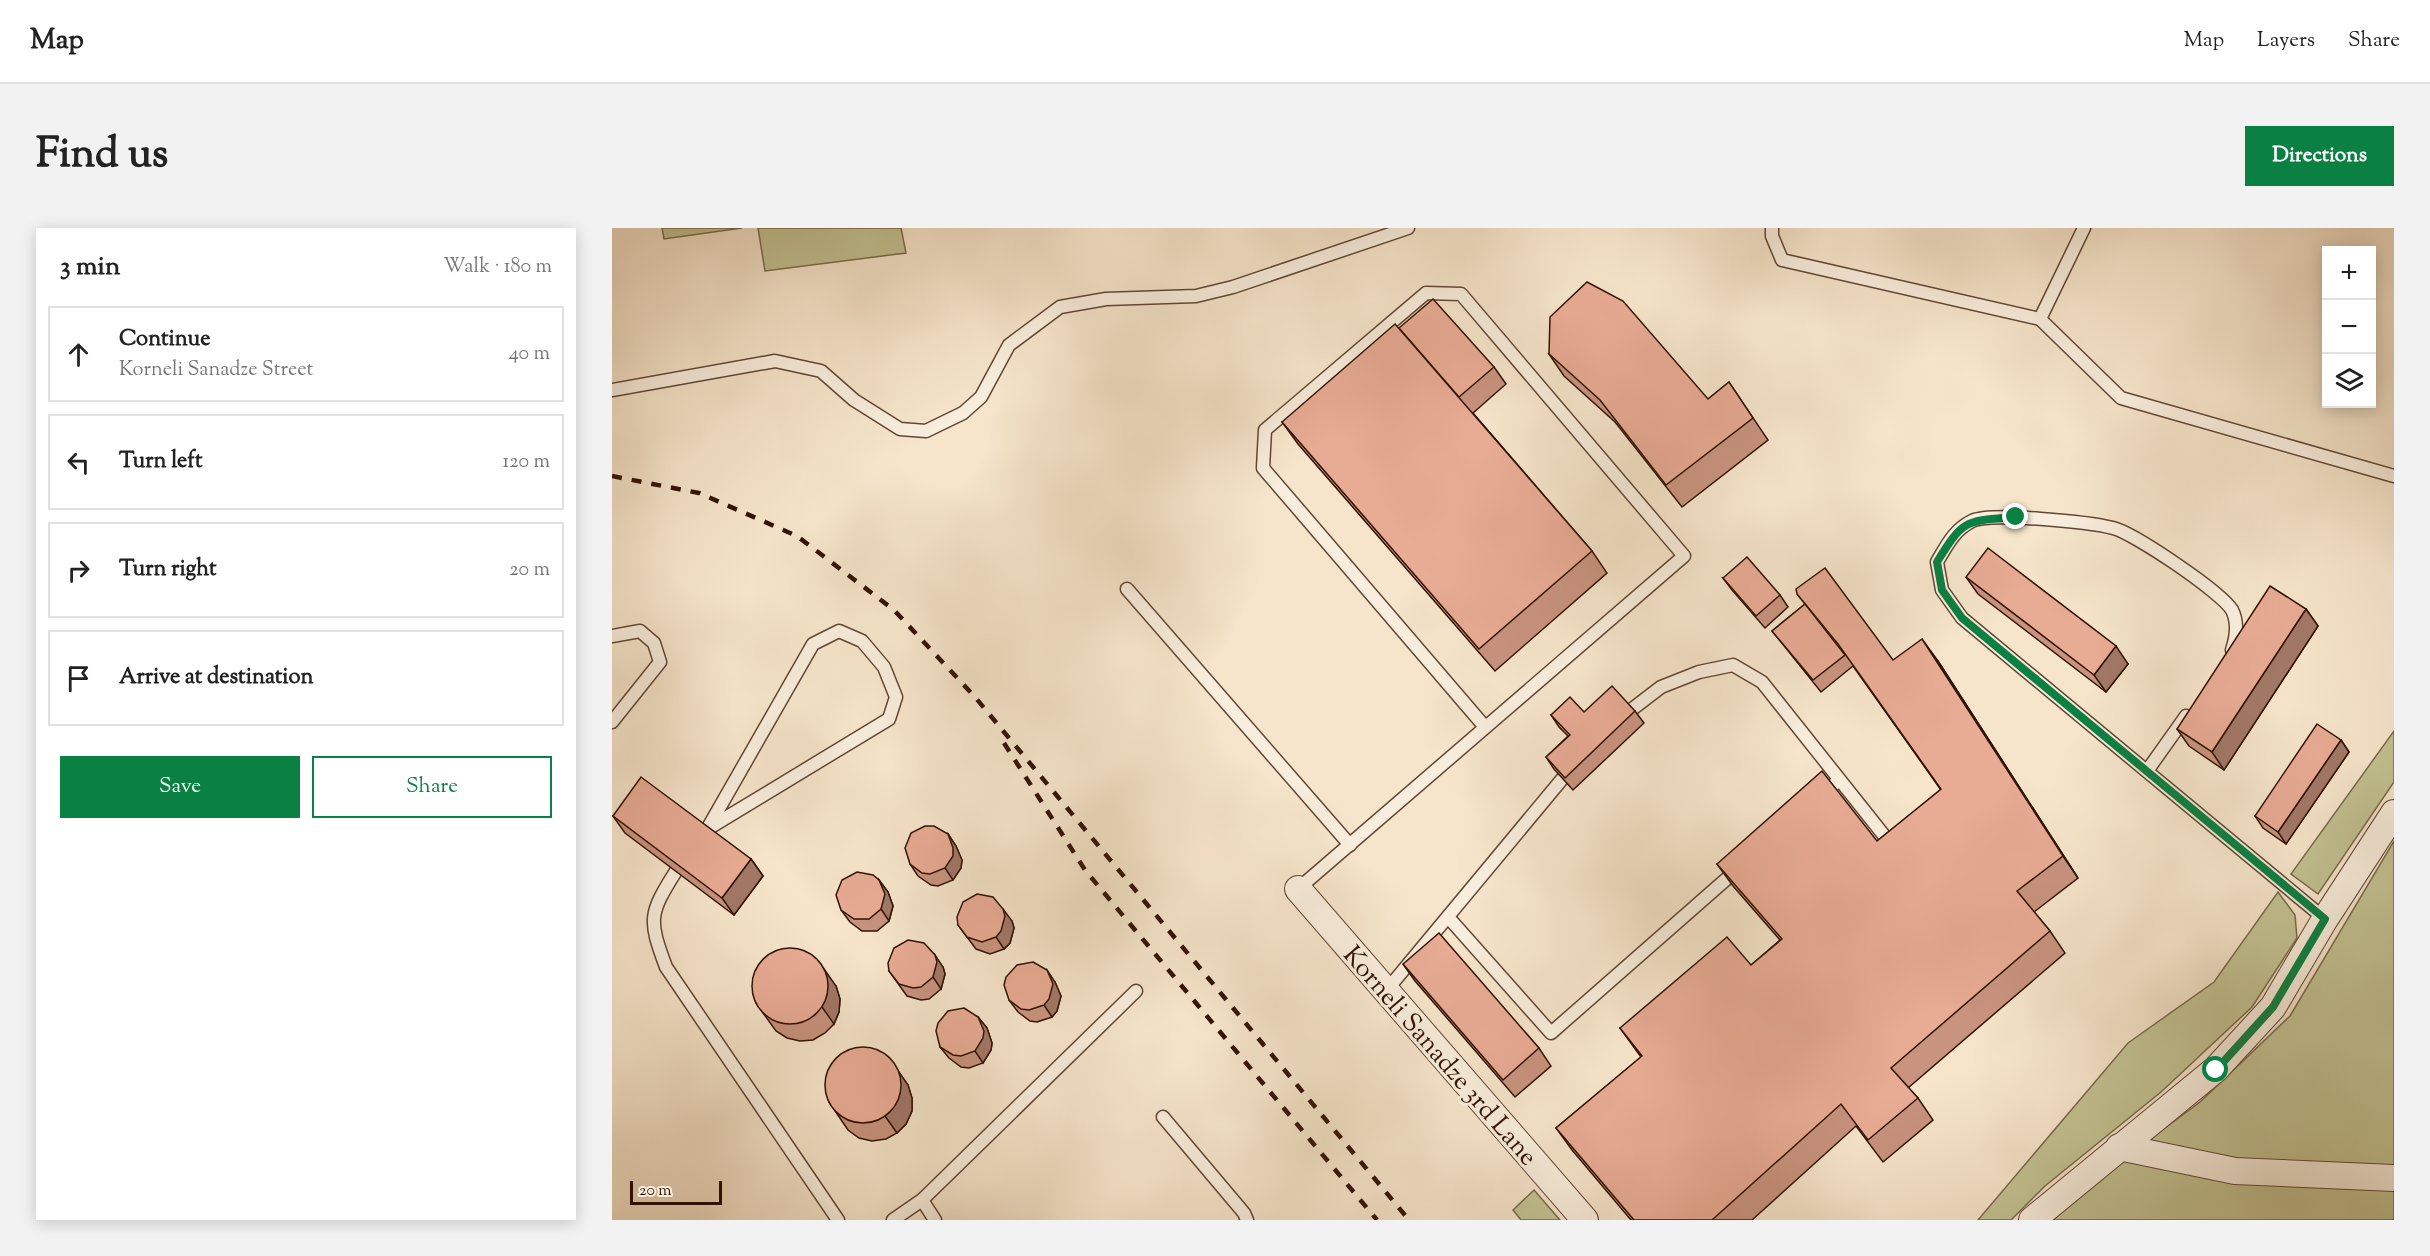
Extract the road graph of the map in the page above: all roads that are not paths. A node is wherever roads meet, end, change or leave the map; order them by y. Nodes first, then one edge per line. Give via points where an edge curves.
1 (1408, 228) edge
2 (1772, 228) edge
3 (2084, 228) edge
4 (2040, 319) junction
5 (612, 390) edge
6 (2394, 476) edge
7 (1127, 589) dead end
8 (612, 636) edge
9 (2224, 661) edge
10 (2192, 707) edge
11 (1631, 710) edge
12 (612, 722) edge
13 (1485, 727) junction
14 (2147, 771) junction
15 (1563, 778) edge
16 (1839, 780) junction
17 (1813, 803) edge
18 (2394, 813) edge
19 (707, 830) joint
20 (1890, 843) edge
21 (1350, 845) junction
22 (1752, 856) edge
23 (676, 871) edge
24 (1298, 889) joint
25 (1448, 917) junction
26 (2325, 919) junction
27 (1136, 991) dead end
28 (1386, 991) junction
29 (1163, 1117) dead end
30 (2119, 1147) junction
31 (2394, 1178) edge
32 (922, 1200) junction
33 (838, 1220) edge
34 (893, 1220) edge
35 (934, 1220) edge
36 (1247, 1220) edge
37 (1585, 1220) edge
38 (2032, 1220) edge

1 - 5 lane via 1196,296 1106,299 1060,307 1010,345 981,397 963,413 926,431 900,429 854,400 821,371 774,361
2 - 4 lane via 1782,261
3 - 4 lane
4 - 6 lane via 2121,398
7 - 21 lane
8 - 12 lane via 640,631 654,643 660,662
9 - 14 lane via 2237,638 2233,612 2217,593 2114,528 2016,517 1975,520 1956,532 1937,562 1942,590 1962,618
10 - 14 lane
11 - 16 lane via 1661,687 1733,665 1762,682
13 - 13 lane via 1263,468 1265,430 1426,293 1461,294 1684,556
13 - 21 lane
14 - 26 lane
15 - 25 lane
16 - 17 lane
16 - 20 lane
18 - 26 street
19 - 19 lane via 813,644 839,631 862,641 884,667 896,697 889,719
21 - 24 lane
22 - 25 lane via 1551,1033
23 - 33 lane via 657,902 653,921 666,967
24 - 28 street, Korneli Sanadze 3rd Lane
25 - 28 lane
26 - 30 street via 2273,1007 2216,1070
27 - 32 lane
28 - 37 street, Korneli Sanadze 3rd Lane
29 - 36 lane
30 - 31 street via 2235,1171
30 - 38 street
32 - 34 lane
32 - 35 lane

